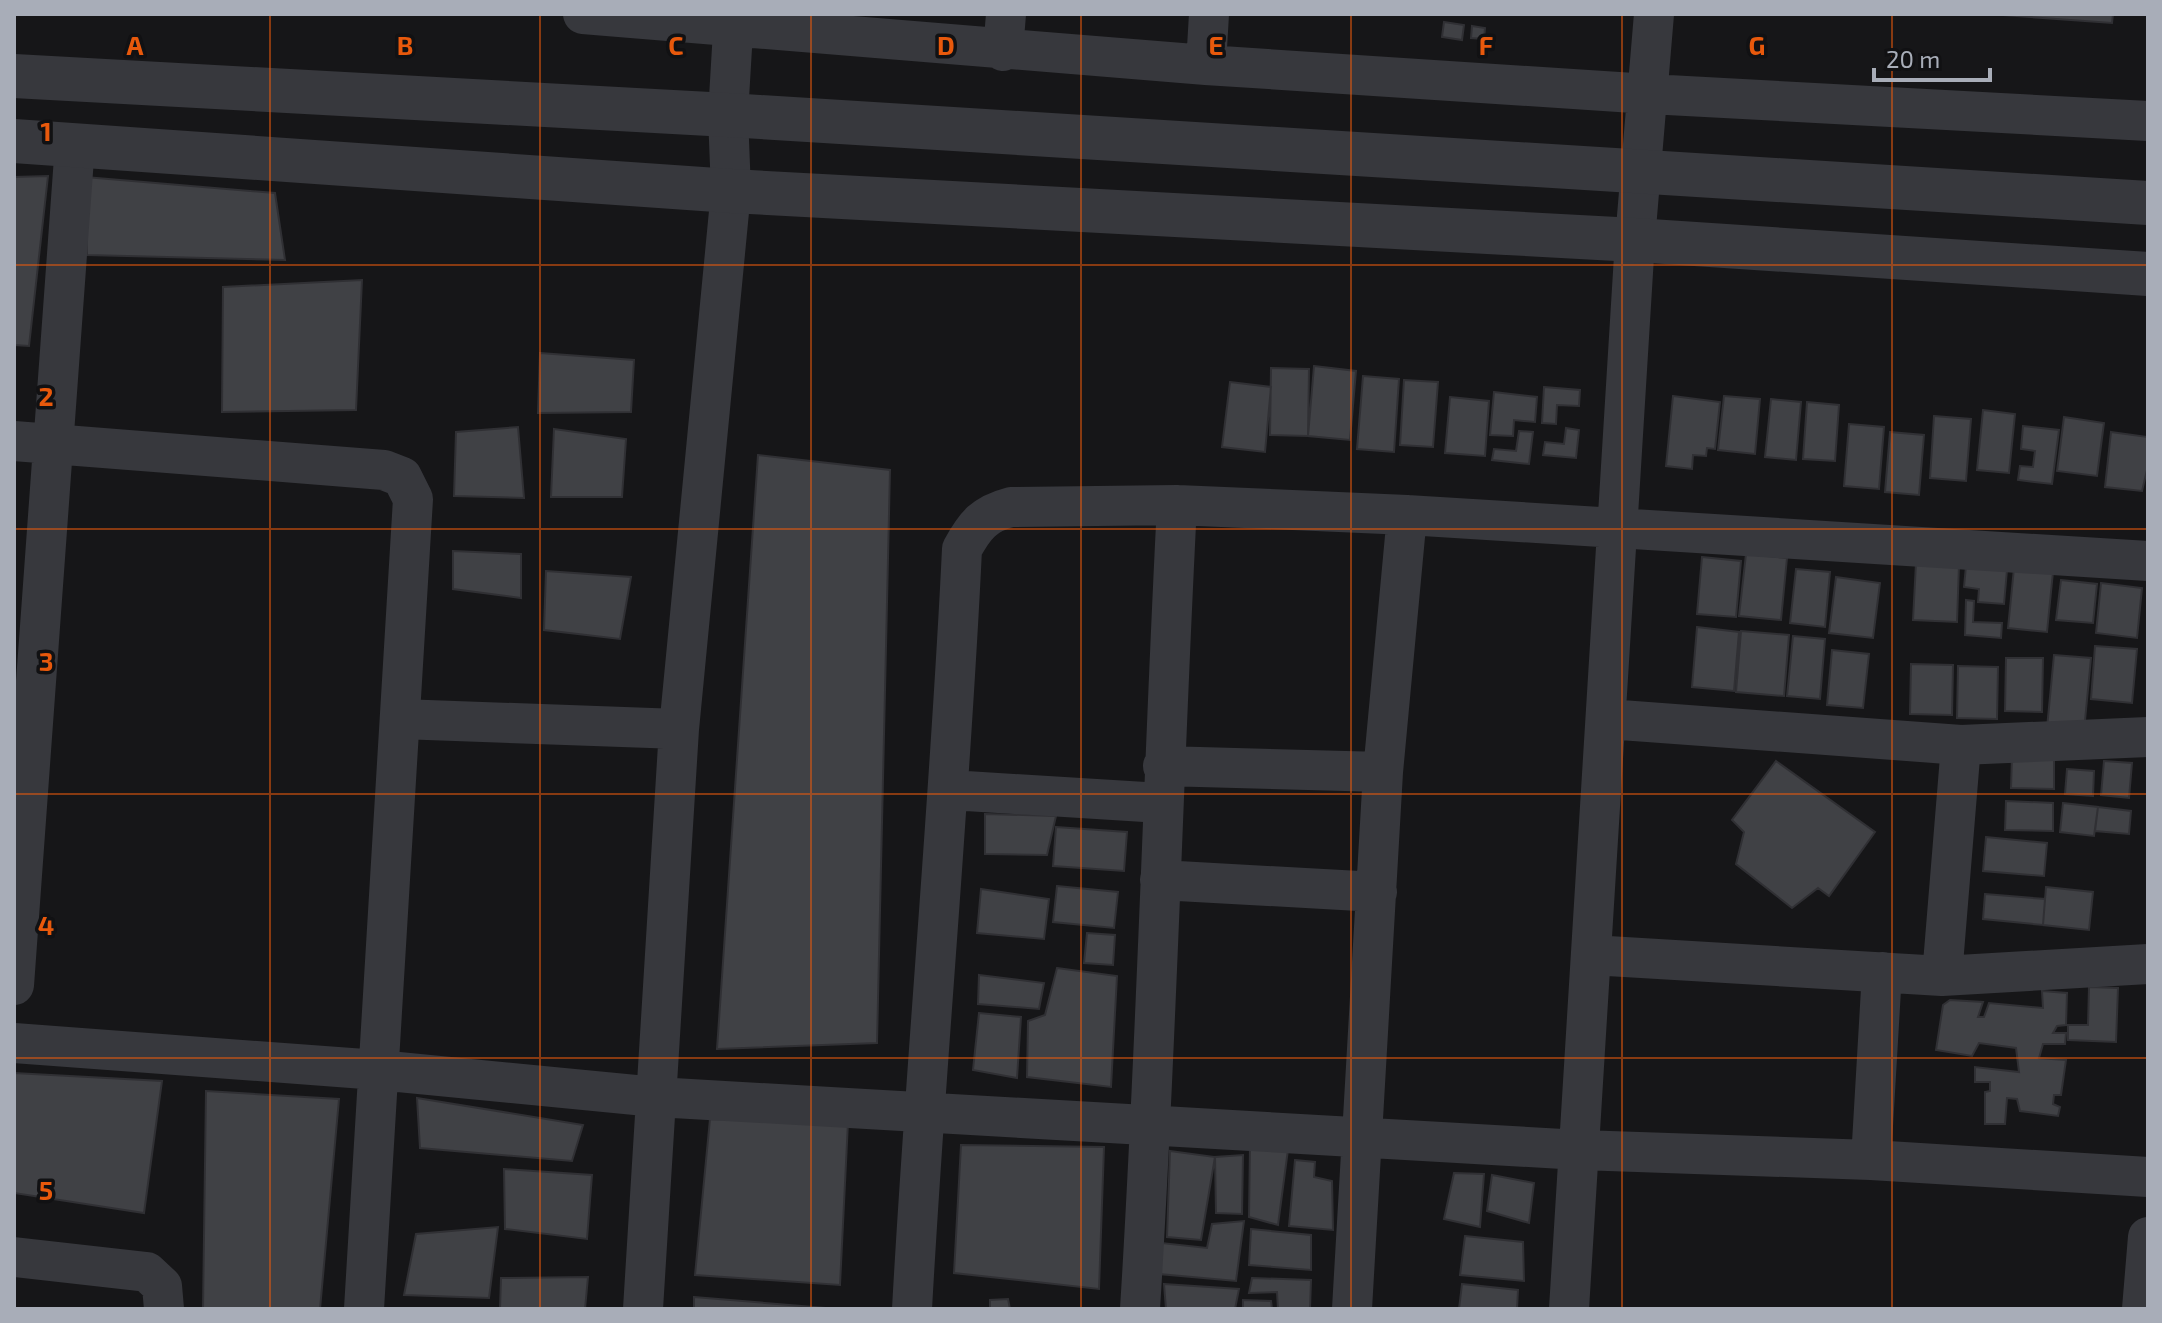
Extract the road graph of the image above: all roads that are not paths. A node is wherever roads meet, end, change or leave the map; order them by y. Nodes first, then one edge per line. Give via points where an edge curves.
1 (583, 14) edge
2 (1209, 14) edge
3 (1654, 14) edge
4 (734, 19) edge
5 (1004, 32) edge
6 (1206, 65) junction
7 (14, 76) edge
8 (1649, 94) junction
9 (728, 115) junction
10 (2148, 121) edge
11 (14, 141) edge
12 (75, 144) junction
13 (1641, 170) junction
14 (731, 191) junction
15 (2148, 203) edge
16 (1635, 240) junction
17 (2148, 274) edge
18 (33, 442) edge
19 (1177, 505) junction
20 (1407, 515) junction
21 (1616, 529) junction
22 (2148, 561) edge
23 (400, 719) junction
24 (1607, 719) junction
25 (679, 729) junction
26 (2148, 737) edge
27 (1961, 745) junction
28 (1383, 772) junction
29 (1162, 784) junction
30 (950, 790) junction
31 (1160, 880) junction
32 (1377, 892) junction
33 (1591, 955) junction
34 (2148, 964) edge
35 (1882, 972) junction
36 (1942, 976) junction
37 (14, 985) edge
38 (14, 1043) edge
39 (378, 1070) junction
40 (656, 1097) junction
41 (923, 1110) junction
42 (1152, 1123) junction
43 (1364, 1138) junction
44 (1580, 1150) junction
45 (1871, 1160) junction
46 (2148, 1177) edge
47 (2148, 1237) edge
48 (14, 1257) edge
49 (164, 1309) edge
50 (364, 1309) edge
51 (643, 1309) edge
52 (912, 1309) edge
53 (1140, 1309) edge
54 (1352, 1309) edge
55 (1569, 1309) edge
56 (2142, 1309) edge

1 - 4 street
2 - 6 street
3 - 8 street
4 - 5 street
4 - 9 street
5 - 6 street
6 - 8 street
7 - 9 street
8 - 10 street
8 - 13 street
9 - 13 street
9 - 14 street
11 - 12 street
12 - 14 street
12 - 18 street
13 - 15 street
13 - 16 street
14 - 16 street
14 - 25 street
16 - 17 street
16 - 21 street
18 - 23 street via 384,470 402,477 413,499
18 - 37 street
19 - 20 street
19 - 29 street
19 - 30 street via 1011,507 990,513 974,526 962,549
20 - 21 street
20 - 28 street
21 - 22 street
21 - 24 street
23 - 25 street
23 - 39 street
24 - 27 street
24 - 33 street
25 - 40 street
26 - 27 street
27 - 36 street
28 - 29 street
28 - 32 street
29 - 30 street
29 - 31 street
30 - 41 street
31 - 32 street
31 - 42 street
32 - 43 street
33 - 35 street
33 - 44 street
34 - 36 street
35 - 36 street
35 - 45 street
38 - 39 street
39 - 40 street
39 - 50 street
40 - 41 street
40 - 51 street
41 - 42 street
41 - 52 street
42 - 43 street
42 - 53 street
43 - 44 street
43 - 54 street
44 - 45 street
44 - 55 street
45 - 46 street
47 - 56 street
48 - 49 street via 147,1272 162,1286

